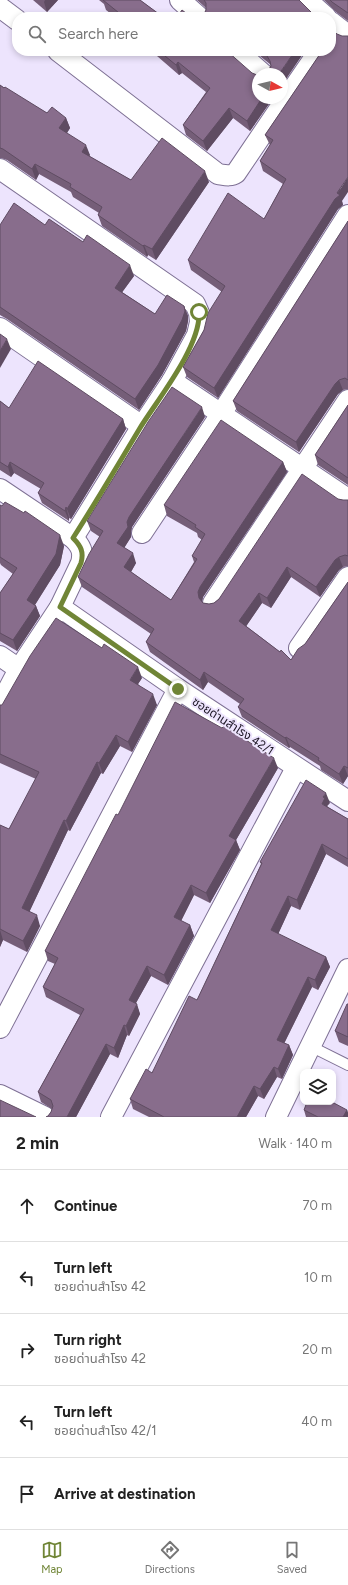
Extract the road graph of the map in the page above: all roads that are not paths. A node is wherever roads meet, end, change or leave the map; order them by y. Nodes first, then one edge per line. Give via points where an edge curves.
1 (180, 0) edge
2 (307, 0) edge
3 (3, 6) edge
4 (193, 12) edge
5 (319, 12) edge
6 (12, 15) edge
7 (65, 56) edge
8 (243, 56) edge
9 (315, 56) edge
10 (256, 68) edge
11 (288, 89) edge
12 (278, 104) edge
13 (0, 169) edge
14 (348, 215) edge
15 (0, 328) edge
16 (172, 381) junction
17 (348, 400) edge
18 (221, 414) junction
19 (142, 426) junction
20 (303, 469) junction
21 (0, 489) edge
22 (348, 499) edge
23 (142, 533) dead end
24 (73, 538) junction
25 (348, 577) edge
26 (213, 603) edge
27 (60, 607) junction
28 (299, 648) edge
29 (0, 656) edge
30 (19, 669) junction
31 (178, 689) junction
32 (0, 705) edge
33 (296, 768) junction
34 (348, 801) edge
35 (348, 969) edge
36 (0, 1028) edge
37 (310, 1046) junction
38 (348, 1065) edge
39 (0, 1095) edge
40 (45, 1117) edge
41 (111, 1117) edge
42 (276, 1117) edge

1 - 4 street
2 - 5 street
3 - 6 street
7 - 12 street via 218,174 233,176 236,173
8 - 10 street
9 - 11 street
13 - 16 street via 195,304 200,322 197,335
14 - 18 street
15 - 19 street
16 - 18 street
16 - 19 street
17 - 20 street
18 - 20 street
18 - 23 street
19 - 24 street
20 - 22 street
20 - 26 street
21 - 24 street
24 - 27 street via 82,550 83,557
25 - 28 street
27 - 30 street
27 - 31 street, ซอยด่านสำโรง 42/1
29 - 30 street
30 - 32 street
31 - 33 street, ซอยด่านสำโรง 42/1
31 - 36 street
33 - 34 street, ซอยด่านสำโรง 42/1
33 - 41 street
35 - 37 street
37 - 38 lane
37 - 42 street
39 - 40 street

